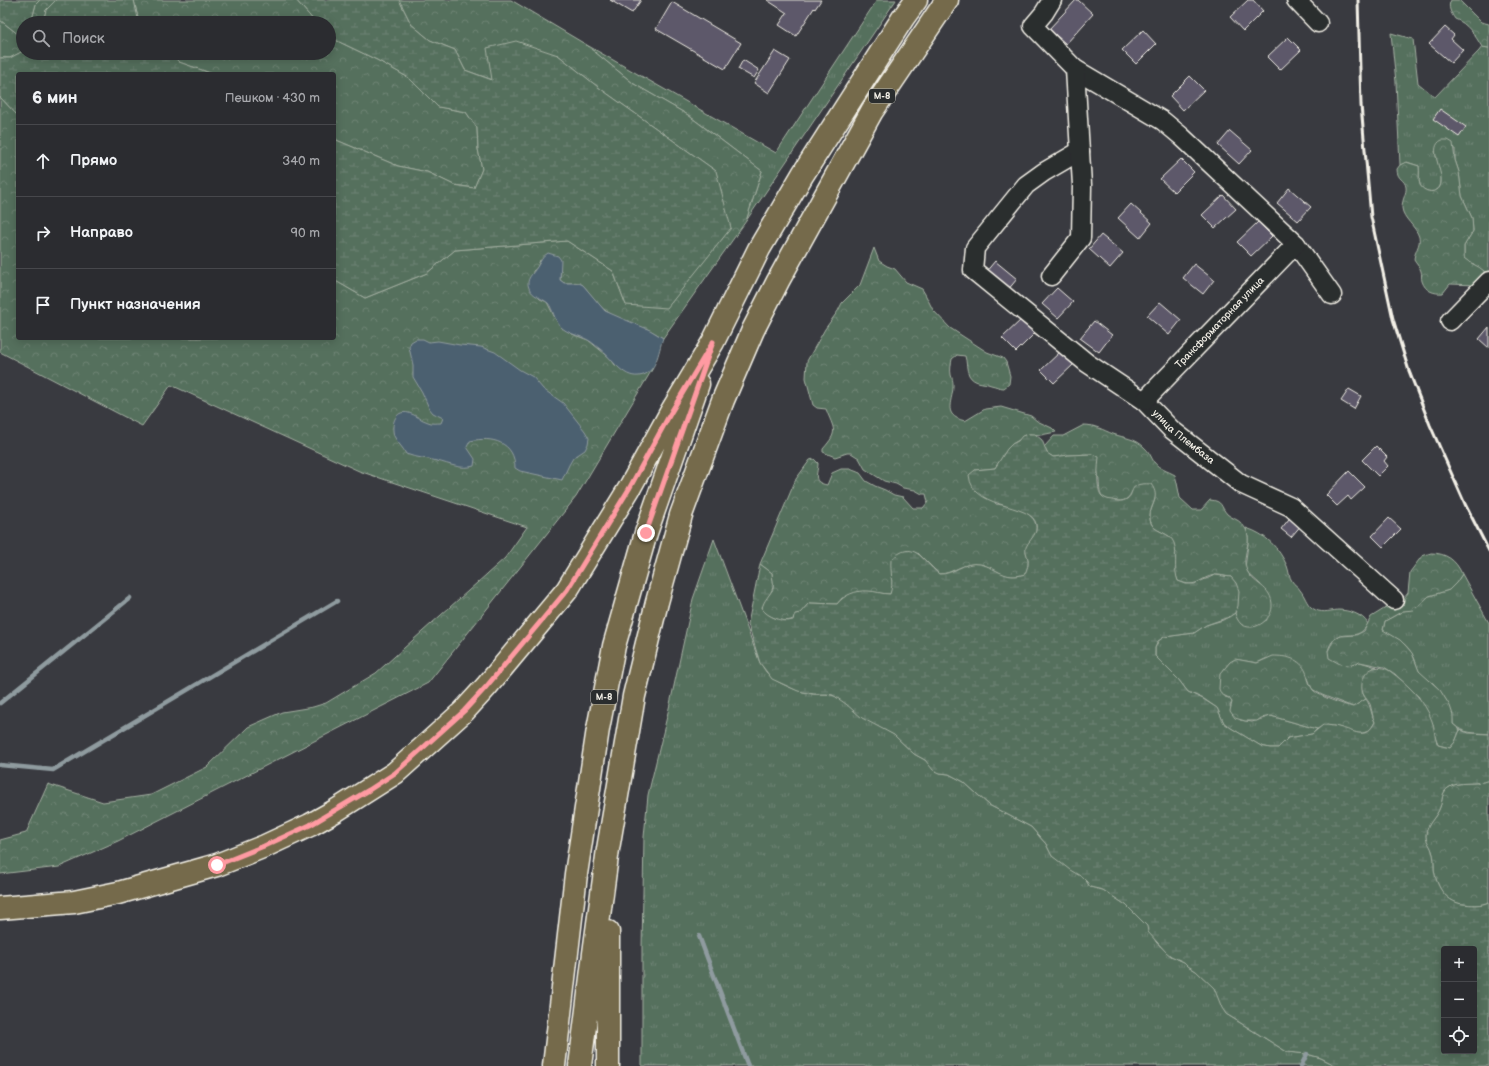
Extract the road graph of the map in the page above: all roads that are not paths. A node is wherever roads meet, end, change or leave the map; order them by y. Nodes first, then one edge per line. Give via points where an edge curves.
1 (916, 0) edge
2 (948, 0) edge
3 (1052, 0) edge
4 (1296, 0) edge
5 (1318, 23) dead end
6 (1075, 69) junction
7 (1080, 151) junction
8 (1296, 244) junction
9 (1051, 276) dead end
10 (1489, 281) edge
11 (1332, 295) dead end
12 (1450, 321) dead end
13 (713, 342) junction
14 (1144, 401) junction
15 (1394, 600) dead end
16 (608, 849) junction
17 (0, 908) edge
18 (554, 1066) edge
19 (580, 1066) edge
20 (608, 1066) edge

1 - 13 main road, М-8 via 803,174 759,249
2 - 16 main road, М-8 via 872,111 778,281 722,400 681,515 657,602 634,696
3 - 6 street via 1033,26
4 - 5 street
6 - 7 street
6 - 8 street via 1163,122 1181,136
7 - 9 street via 1081,238
7 - 14 street, улица Плембаза via 1026,185 975,248 972,270 1087,363
8 - 11 street
8 - 14 street, Трансформаторная улица
10 - 12 street
13 - 17 main road via 629,489 567,590 464,711 395,773 310,825 217,865 118,893 74,902
13 - 18 main road, М-8 via 646,533 614,646 598,729 576,874
14 - 15 street, улица Плембаза via 1171,429 1241,484 1291,507
16 - 19 main road, М-8
16 - 20 main road, М-8

